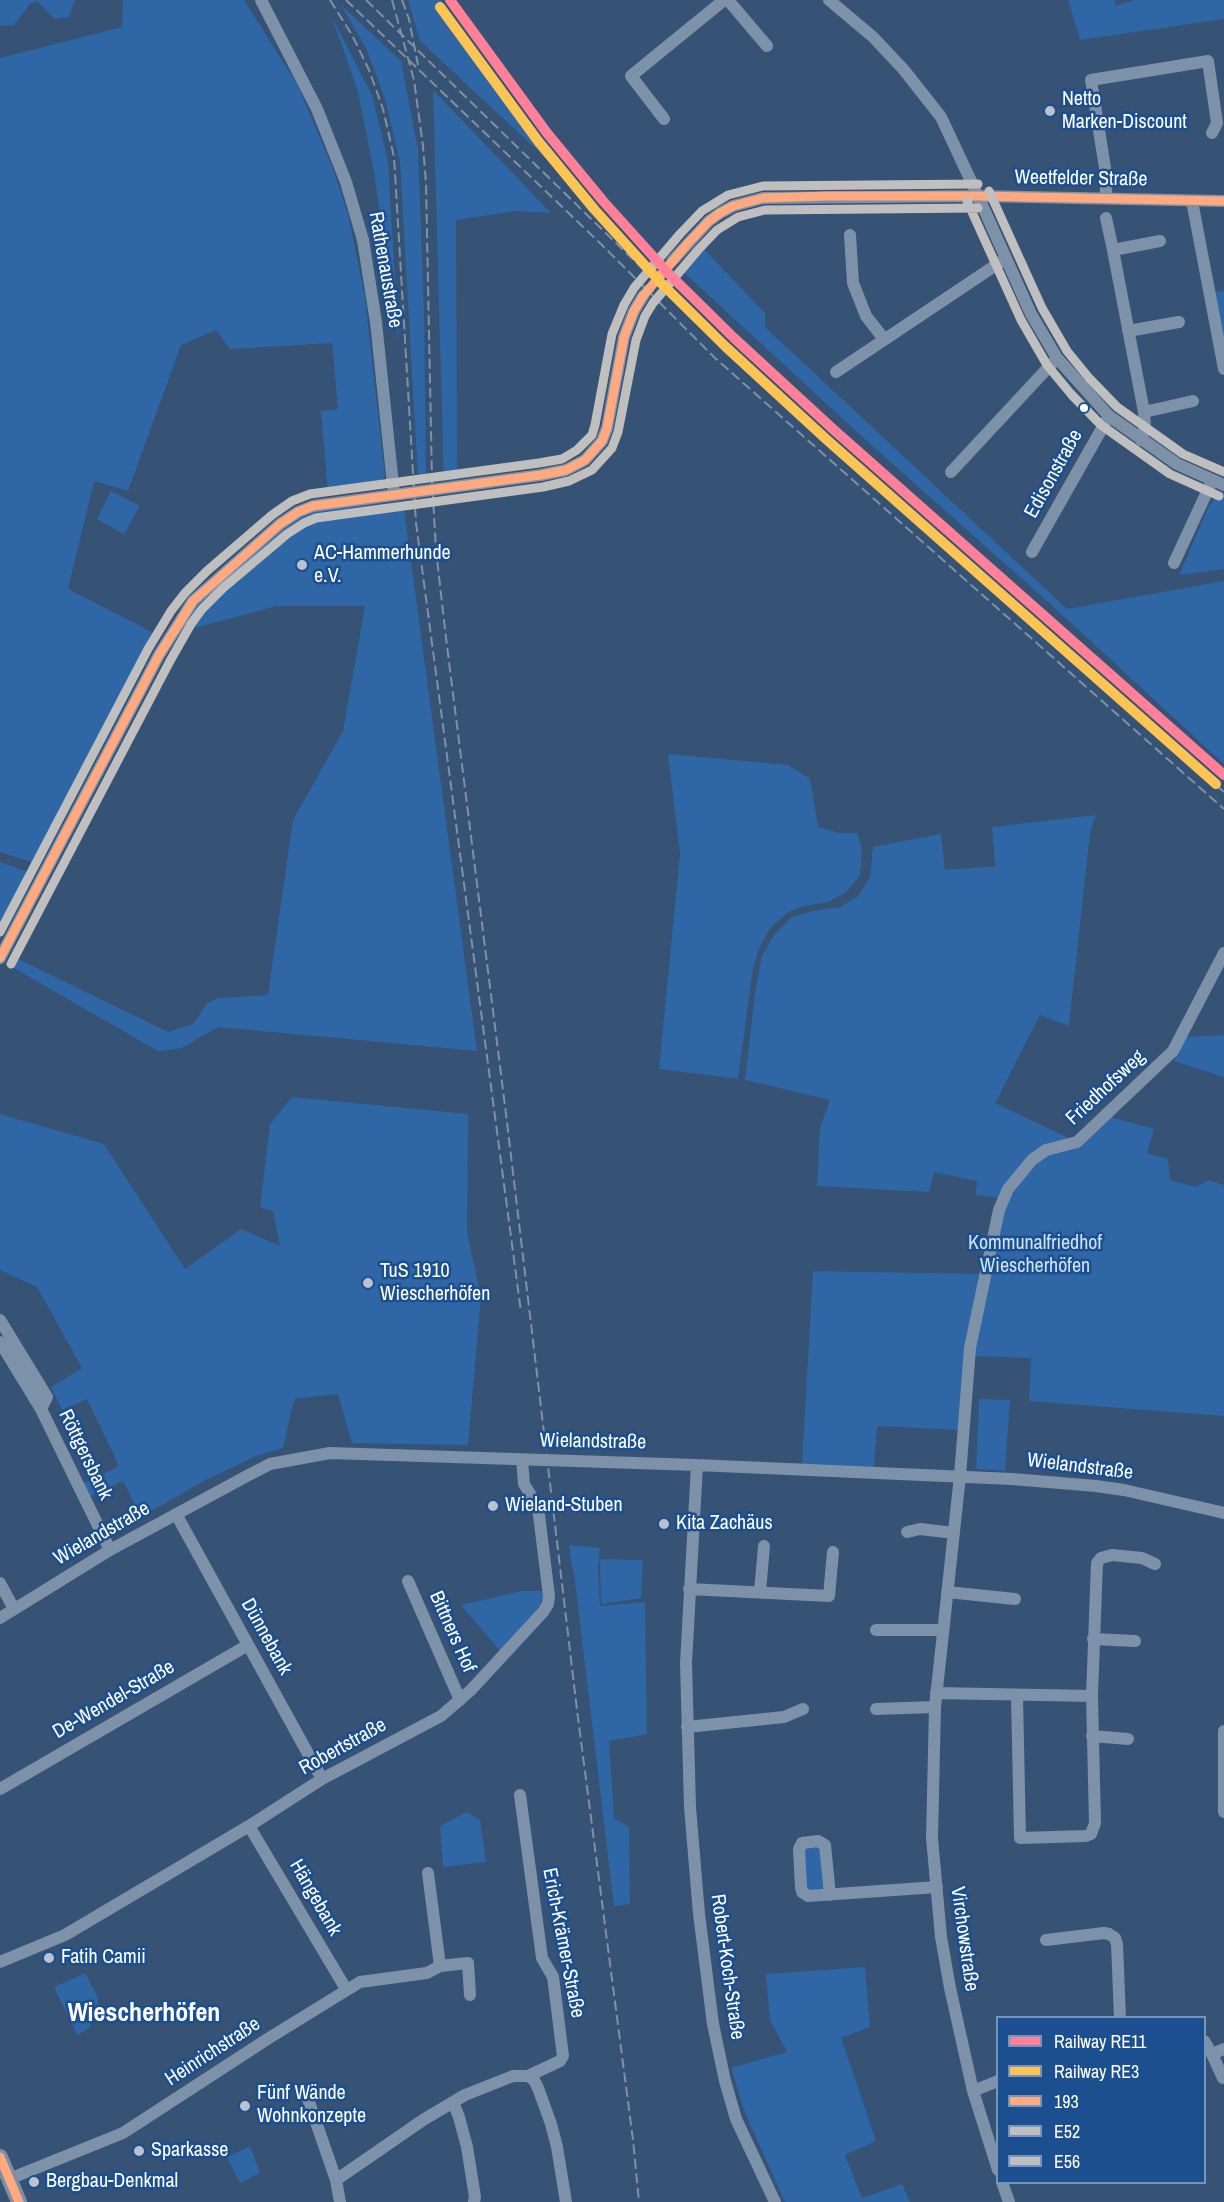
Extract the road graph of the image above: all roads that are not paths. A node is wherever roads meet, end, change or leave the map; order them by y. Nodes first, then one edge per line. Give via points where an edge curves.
1 (261, 0) edge
2 (726, 0) edge
3 (829, 0) edge
4 (767, 46) dead end
5 (664, 119) dead end
6 (1212, 133) dead end
7 (978, 196) junction
8 (1106, 199) junction
9 (1192, 201) junction
10 (1224, 201) edge
11 (1106, 219) dead end
12 (850, 235) dead end
13 (1160, 242) dead end
14 (1113, 250) junction
15 (1005, 259) junction
16 (673, 261) tunnel mouth
17 (643, 296) tunnel mouth
18 (1179, 322) dead end
19 (1128, 331) junction
20 (884, 339) junction
21 (1057, 358) junction
22 (1224, 369) edge
23 (836, 372) dead end
24 (1193, 401) dead end
25 (1144, 412) junction
26 (1109, 416) junction
27 (1141, 440) junction
28 (951, 472) dead end
29 (1218, 483) edge
30 (394, 494) junction
31 (1032, 552) dead end
32 (1174, 563) dead end
33 (1224, 953) edge
34 (0, 958) edge
35 (0, 1320) edge
36 (7, 1344) edge
37 (522, 1460) junction
38 (697, 1465) junction
39 (960, 1476) junction
40 (1224, 1513) edge
41 (176, 1514) junction
42 (907, 1532) dead end
43 (954, 1533) junction
44 (764, 1545) dead end
45 (110, 1550) junction
46 (833, 1552) dead end
47 (1155, 1564) dead end
48 (408, 1581) dead end
49 (0, 1583) edge
50 (689, 1589) junction
51 (760, 1592) junction
52 (947, 1592) junction
53 (1015, 1599) dead end
54 (14, 1609) junction
55 (0, 1618) edge
56 (876, 1630) dead end
57 (943, 1630) junction
58 (1093, 1639) junction
59 (1135, 1641) dead end
60 (248, 1645) junction
61 (936, 1693) junction
62 (1017, 1696) junction
63 (1092, 1696) junction
64 (460, 1700) junction
65 (935, 1707) junction
66 (803, 1709) dead end
67 (876, 1709) dead end
68 (687, 1727) junction
69 (1224, 1731) edge
70 (1092, 1736) junction
71 (1128, 1739) dead end
72 (322, 1779) junction
73 (0, 1789) edge
74 (520, 1795) dead end
75 (1224, 1812) edge
76 (249, 1826) junction
77 (428, 1873) dead end
78 (936, 1887) junction
79 (830, 1895) junction
80 (1047, 1940) dead end
81 (0, 1962) edge
82 (440, 1966) junction
83 (346, 1989) junction
84 (470, 1995) dead end
85 (1120, 2016) edge
86 (1206, 2043) edge
87 (1218, 2052) edge
88 (528, 2076) junction
89 (1222, 2078) dead end
90 (996, 2081) edge
91 (973, 2091) junction
92 (308, 2099) dead end
93 (453, 2102) junction
94 (0, 2157) edge
95 (996, 2164) edge
96 (336, 2180) junction
97 (5, 2181) edge
98 (1003, 2184) edge
99 (19, 2202) edge
100 (340, 2202) edge
101 (474, 2202) edge
102 (566, 2202) edge
103 (775, 2202) edge
104 (1009, 2202) edge

1 - 30 street, Rathenaustraße via 317,109 361,231 376,322
2 - 4 street
2 - 5 street via 631,76
3 - 7 street via 904,70 941,117
6 - 8 street via 1217,123 1208,61 1090,80 1106,174
7 - 8 street, Weetfelder Straße
7 - 15 street
7 - 16 street, Weetfelder Straße via 826,196 748,201 709,221
8 - 9 street, Weetfelder Straße
9 - 10 street, Weetfelder Straße
9 - 22 street
11 - 14 street
12 - 20 street via 853,283 866,316
13 - 14 street
14 - 19 street
15 - 20 street
15 - 21 street
17 - 30 street via 624,337 607,428 602,441 585,460 556,473
18 - 19 street
19 - 25 street
20 - 23 street
21 - 26 street
21 - 28 street
24 - 25 street
25 - 27 street
26 - 27 street
26 - 31 street, Edisonstraße
27 - 29 street via 1177,464
29 - 32 street
30 - 34 street via 334,502 298,512 193,601 159,655
33 - 39 street, Friedhofsweg via 1173,1051 1077,1142 1046,1150 1032,1160 1008,1189 999,1210 970,1348
35 - 36 street, Röttgersbank
36 - 45 street, Röttgersbank via 19,1361
37 - 38 street, Wielandstraße
37 - 41 street, Wielandstraße via 352,1452 316,1454 270,1464
37 - 64 street, Robertstraße via 524,1484 538,1508 548,1604
38 - 39 street, Wielandstraße
38 - 50 street, Robert-Koch-Straße
39 - 40 street, Wielandstraße via 1096,1486
39 - 43 street, Virchowstraße
41 - 45 street, Wielandstraße
41 - 60 street, Dünnebank
42 - 43 street via 920,1529
43 - 52 street, Virchowstraße
44 - 51 street
45 - 54 street, Wielandstraße
46 - 51 street via 829,1596
47 - 58 street via 1142,1558 1101,1558 1097,1563
48 - 64 street, Bittners Hof
49 - 54 street
50 - 51 street
50 - 68 street, Robert-Koch-Straße
52 - 53 street
52 - 57 street, Virchowstraße
54 - 55 street, Wielandstraße
56 - 57 street
57 - 61 street, Virchowstraße
58 - 59 street
58 - 63 street
60 - 72 street, Dünnebank
60 - 73 street, De-Wendel-Straße
61 - 62 street
61 - 65 street, Virchowstraße
62 - 63 street
62 - 70 street via 1020,1838 1091,1834 1095,1823
63 - 70 street
64 - 72 street, Robertstraße via 441,1716
65 - 67 street
65 - 78 street, Virchowstraße via 932,1838
66 - 68 street via 784,1717
68 - 103 street, Robert-Koch-Straße via 694,1862 713,2024 736,2119
69 - 75 street
70 - 71 street
72 - 76 street, Robertstraße
74 - 88 street, Erich-Krämer-Straße via 542,1958 553,1977 563,2056
76 - 81 street, Robertstraße via 65,1935
76 - 83 street, Hängebank
77 - 82 street
78 - 79 street
78 - 91 street, Virchowstraße via 950,1988
79 - 79 street via 808,1896 802,1892 802,1843 818,1841 825,1845
80 - 85 street via 1104,1933 1115,1938
82 - 83 street, Heinrichstraße via 427,1973 360,1982
82 - 84 street, Heinrichstraße via 468,1963
83 - 97 street, Heinrichstraße via 123,2133
86 - 87 street
87 - 89 street
88 - 93 street via 513,2076
88 - 102 street via 538,2088 551,2124
90 - 91 street
91 - 95 street, Virchowstraße
92 - 96 street
93 - 96 street
93 - 101 street via 467,2147
94 - 97 main road
96 - 100 street
97 - 99 main road
98 - 104 street

